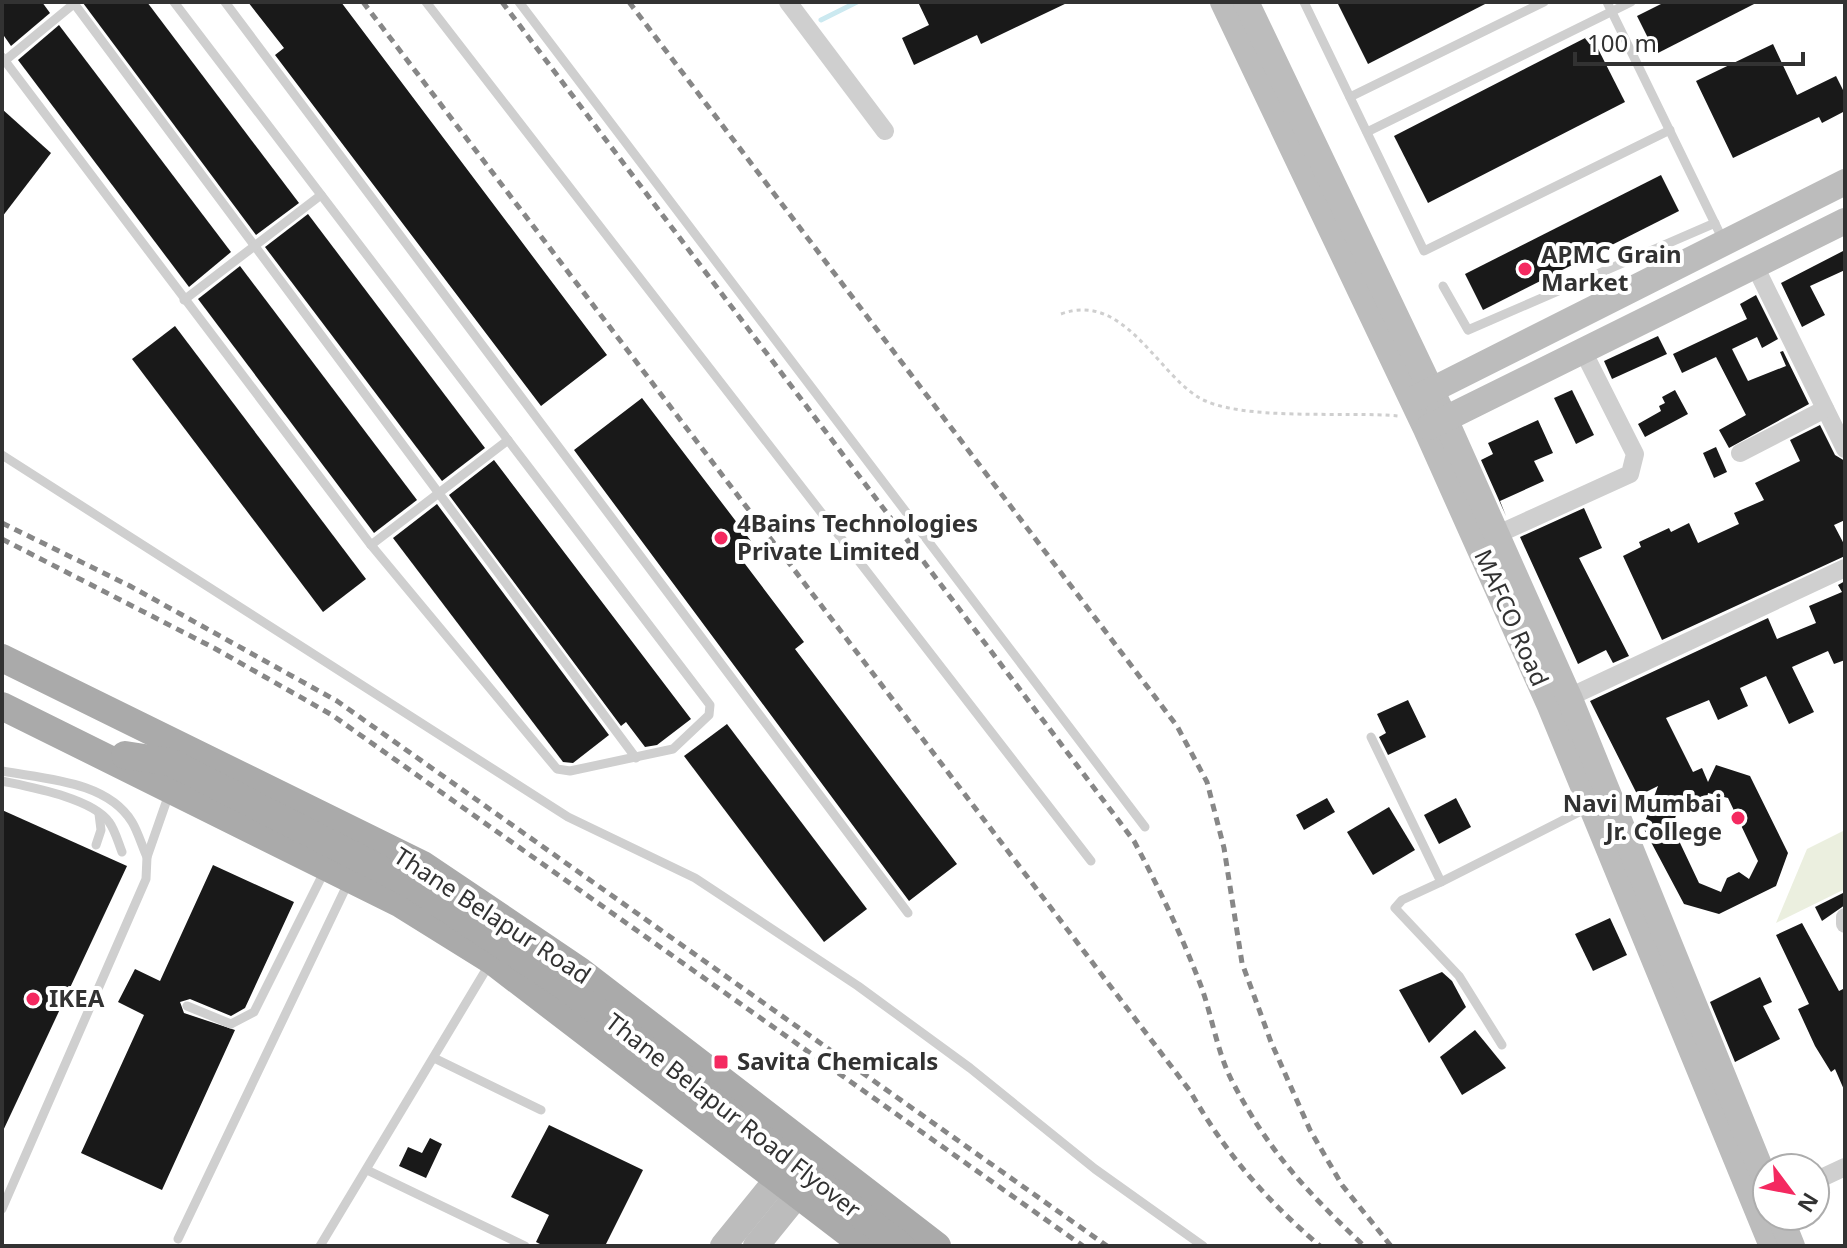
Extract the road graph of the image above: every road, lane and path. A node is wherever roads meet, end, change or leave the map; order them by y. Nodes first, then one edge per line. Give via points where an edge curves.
1 (174, 2) edge
2 (225, 2) edge
3 (426, 2) edge
4 (519, 2) edge
5 (788, 2) edge
6 (1223, 2) edge
7 (1246, 2) edge
8 (1304, 2) edge
9 (1544, 2) edge
10 (1631, 2) edge
11 (74, 3) edge
12 (1610, 7) edge
13 (3, 60) edge
14 (1350, 97) junction
15 (1670, 130) junction
16 (885, 131) dead end
17 (1367, 132) junction
18 (1845, 182) edge
19 (321, 195) junction
20 (1845, 221) edge
21 (1720, 233) junction
22 (255, 246) junction
23 (1755, 266) junction
24 (1443, 286) dead end
25 (184, 300) junction
26 (1061, 314) dead end
27 (1583, 351) junction
28 (1825, 409) junction
29 (1427, 411) junction
30 (508, 440) junction
31 (1845, 449) edge
32 (1740, 453) dead end
33 (2, 455) edge
34 (439, 493) junction
35 (1496, 535) junction
36 (371, 545) junction
37 (1845, 568) edge
38 (2, 658) edge
39 (1560, 702) junction
40 (2, 706) edge
41 (1371, 737) dead end
42 (636, 758) junction
43 (2, 771) edge
44 (171, 775) junction
45 (2, 781) edge
46 (1601, 800) junction
47 (98, 811) junction
48 (1145, 827) dead end
49 (96, 845) dead end
50 (122, 852) dead end
51 (147, 857) junction
52 (1091, 861) dead end
53 (338, 872) junction
54 (1441, 882) junction
55 (908, 913) dead end
56 (1845, 917) edge
57 (1845, 924) edge
58 (491, 960) junction
59 (187, 1006) dead end
60 (1502, 1045) dead end
61 (434, 1058) junction
62 (541, 1110) dead end
63 (816, 1152) junction
64 (1751, 1163) edge
65 (367, 1170) junction
66 (788, 1186) junction
67 (2, 1209) edge
68 (178, 1239) dead end
69 (320, 1246) edge
70 (525, 1246) edge
71 (723, 1246) edge
72 (756, 1246) edge
73 (865, 1246) edge
74 (901, 1246) edge
75 (937, 1246) edge
76 (1203, 1246) edge

1 - 19 lane
2 - 55 lane
3 - 52 lane
4 - 48 lane
5 - 16 street
6 - 29 main road, MAFCO Road
7 - 29 main road, MAFCO Road
8 - 14 lane
9 - 14 lane
10 - 12 lane
11 - 13 lane
11 - 22 lane
12 - 15 lane
12 - 17 lane
13 - 25 lane
14 - 17 lane
15 - 17 lane via 1424,251
15 - 21 lane
18 - 21 main road
19 - 22 lane
19 - 30 lane
20 - 23 main road
21 - 24 lane via 1468,330
21 - 29 main road
22 - 25 lane
22 - 34 lane
23 - 27 main road
23 - 28 street
25 - 36 lane
26 - 29 path via 1089,310 1114,320 1146,343 1186,388 1220,405 1284,413
27 - 29 main road
27 - 35 street via 1636,464 1630,474
28 - 31 street
28 - 32 street
29 - 35 main road, MAFCO Road
29 - 39 main road, MAFCO Road
30 - 34 lane
30 - 42 lane via 710,705 709,715 673,749
33 - 76 lane via 568,817 695,878 858,986
34 - 36 lane
34 - 42 lane
35 - 39 main road, MAFCO Road
36 - 42 lane via 557,769
37 - 39 street
38 - 63 main road, Thane Belapur Road via 423,865 580,971
39 - 46 main road, MAFCO Road
40 - 44 main road, Thane Belapur Road Flyover via 97,750
41 - 54 lane
43 - 51 lane via 110,797 132,821
44 - 51 lane
44 - 53 main road
44 - 74 main road, Thane Belapur Road Flyover via 412,885 502,942
45 - 47 lane via 55,793
46 - 54 lane
46 - 64 main road, MAFCO Road
47 - 49 lane via 101,830
47 - 50 lane
51 - 67 lane via 146,879
53 - 58 main road
53 - 59 lane via 254,1012 231,1024
53 - 68 lane
54 - 60 lane via 1395,908 1459,976
56 - 57 street
58 - 61 lane
58 - 66 main road
61 - 62 lane
61 - 65 lane
63 - 66 main road
63 - 75 main road, Thane Belapur Road
65 - 69 lane
65 - 70 lane
66 - 71 main road
66 - 72 main road
66 - 73 main road

